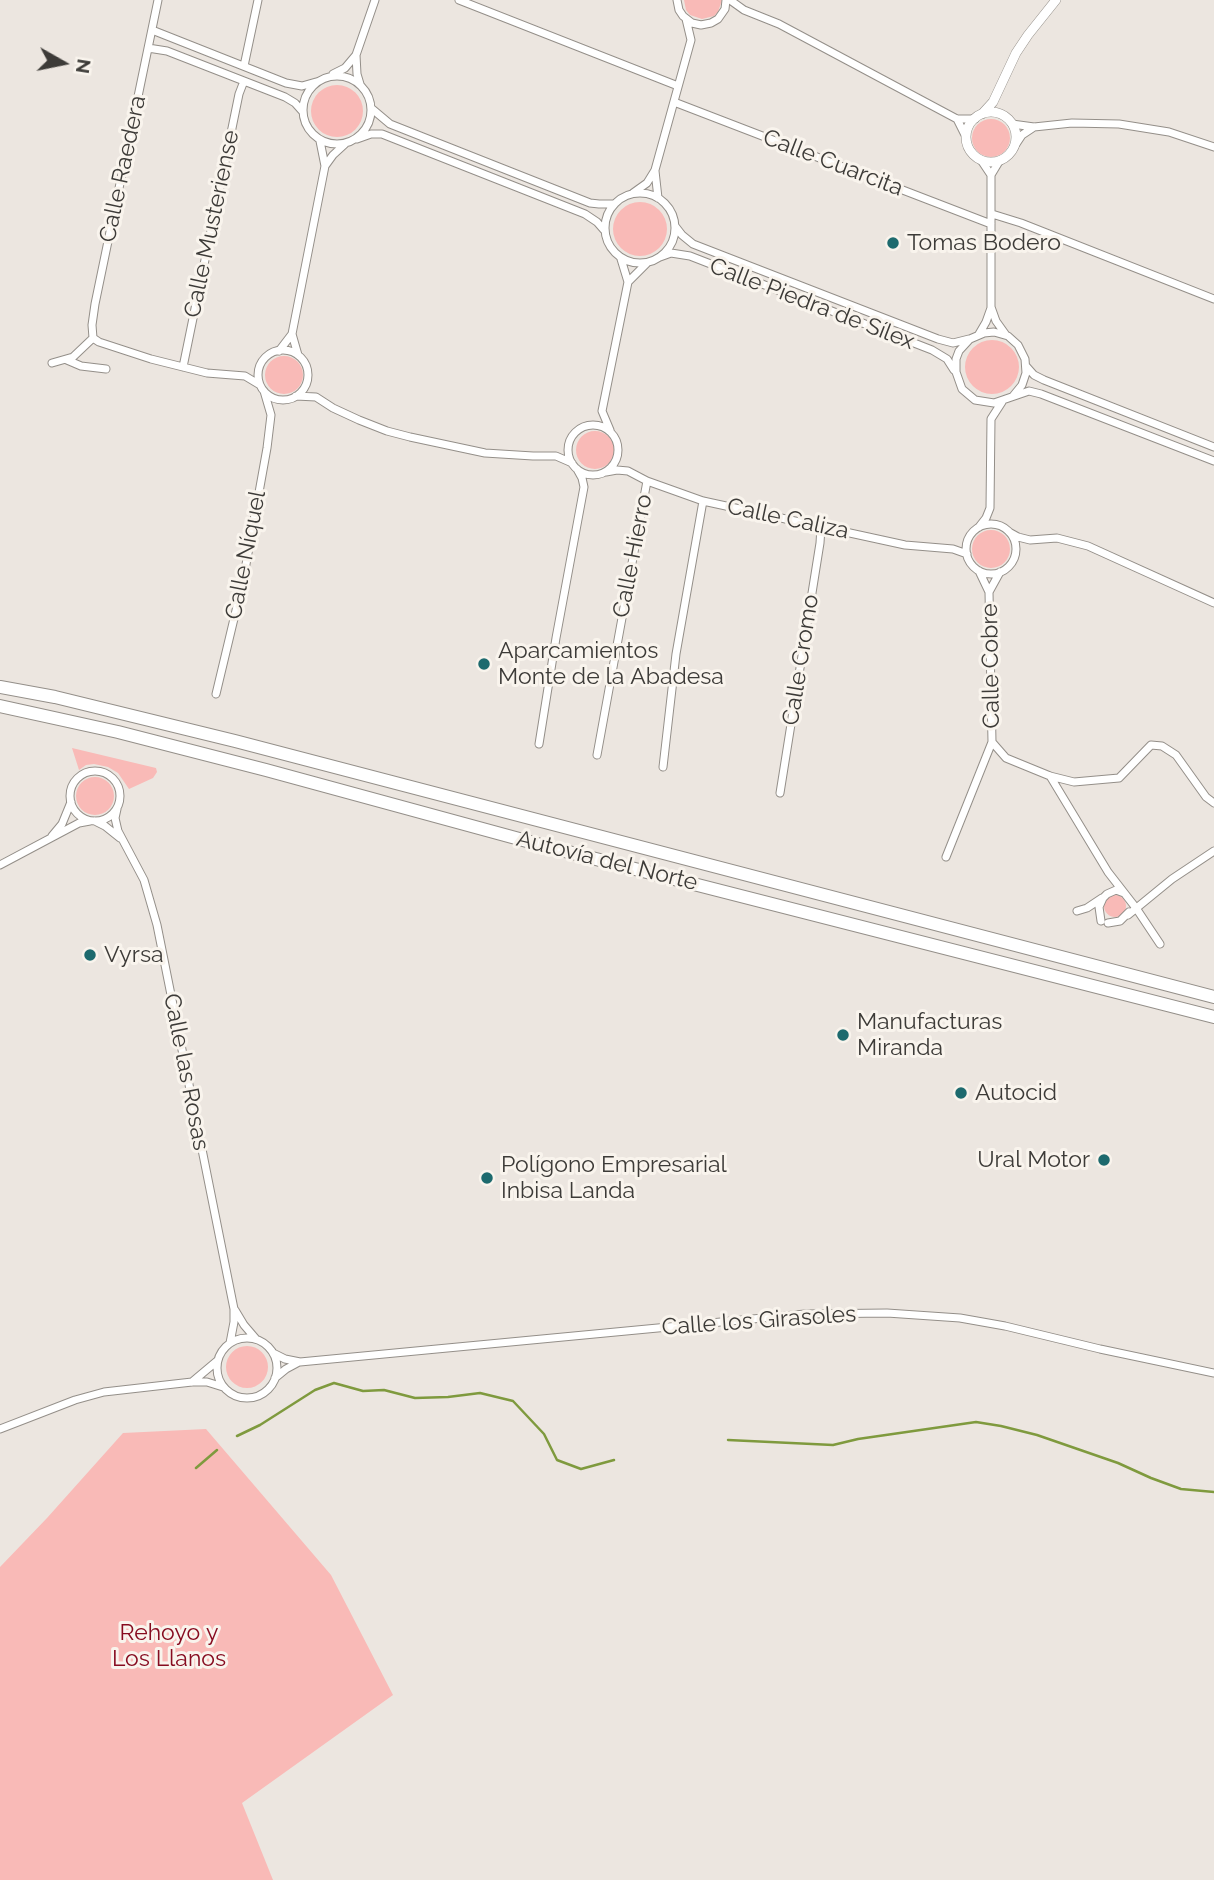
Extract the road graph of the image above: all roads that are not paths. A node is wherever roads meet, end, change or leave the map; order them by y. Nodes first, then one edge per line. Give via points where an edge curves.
1 (158, 0) edge
2 (258, 0) edge
3 (375, 0) edge
4 (459, 0) edge
5 (677, 0) edge
6 (728, 0) edge
7 (1056, 0) edge
8 (744, 10) junction
9 (721, 16) junction
10 (686, 19) junction
11 (706, 24) junction
12 (152, 30) junction
13 (691, 40) junction
14 (148, 48) junction
15 (356, 55) junction
16 (244, 66) junction
17 (329, 76) junction
18 (244, 81) junction
19 (317, 82) junction
20 (361, 85) junction
21 (1001, 85) junction
22 (678, 86) junction
23 (674, 102) junction
24 (371, 108) junction
25 (303, 112) junction
26 (1000, 115) junction
27 (978, 116) junction
28 (957, 119) junction
29 (1012, 124) junction
30 (1034, 127) junction
31 (966, 137) junction
32 (358, 139) junction
33 (320, 141) junction
34 (345, 144) junction
35 (1014, 147) junction
36 (1214, 147) edge
37 (981, 160) junction
38 (1000, 160) junction
39 (325, 166) junction
40 (655, 170) junction
41 (991, 175) junction
42 (632, 194) junction
43 (658, 198) junction
44 (614, 204) junction
45 (992, 214) junction
46 (991, 224) junction
47 (675, 226) junction
48 (604, 230) junction
49 (660, 257) junction
50 (621, 259) junction
51 (647, 263) junction
52 (628, 282) junction
53 (1214, 299) edge
54 (991, 307) junction
55 (292, 334) junction
56 (979, 334) junction
57 (1006, 335) junction
58 (93, 338) junction
59 (970, 339) junction
60 (279, 351) junction
61 (298, 355) junction
62 (67, 360) junction
63 (52, 363) dead end
64 (261, 364) junction
65 (1026, 366) junction
66 (183, 367) junction
67 (106, 369) dead end
68 (956, 372) junction
69 (307, 375) junction
70 (245, 376) junction
71 (262, 388) junction
72 (1013, 396) junction
73 (294, 397) junction
74 (316, 397) junction
75 (977, 400) junction
76 (1004, 401) junction
77 (602, 411) junction
78 (271, 415) junction
79 (991, 419) junction
80 (588, 425) junction
81 (610, 430) junction
82 (571, 439) junction
83 (1214, 447) edge
84 (619, 451) junction
85 (556, 456) junction
86 (1214, 461) edge
87 (574, 466) junction
88 (628, 471) junction
89 (604, 473) junction
90 (647, 481) junction
91 (584, 487) junction
92 (703, 501) junction
93 (990, 508) junction
94 (1001, 526) junction
95 (821, 527) junction
96 (979, 528) junction
97 (1009, 532) junction
98 (969, 538) junction
99 (1030, 540) junction
100 (953, 549) junction
101 (967, 554) junction
102 (1015, 556) junction
103 (979, 571) junction
104 (1000, 572) junction
105 (989, 592) junction
106 (1214, 603) edge
107 (0, 685) edge
108 (216, 694) dead end
109 (0, 706) edge
110 (992, 742) junction
111 (539, 744) dead end
112 (597, 755) dead end
113 (663, 767) dead end
114 (1050, 776) junction
115 (1074, 782) junction
116 (780, 793) dead end
117 (1065, 801) junction
118 (71, 802) junction
119 (1214, 803) edge
120 (117, 809) junction
121 (93, 821) junction
122 (52, 837) junction
123 (123, 840) junction
124 (1214, 851) edge
125 (946, 858) dead end
126 (0, 865) edge
127 (1108, 872) junction
128 (1105, 896) junction
129 (1126, 896) junction
130 (1136, 908) junction
131 (1077, 911) dead end
132 (1128, 915) junction
133 (1160, 944) dead end
134 (1214, 997) edge
135 (1214, 1017) edge
136 (234, 1309) junction
137 (256, 1339) junction
138 (230, 1343) junction
139 (273, 1353) junction
140 (217, 1361) junction
141 (300, 1362) junction
142 (1214, 1373) edge
143 (275, 1378) junction
144 (192, 1382) junction
145 (223, 1387) junction
146 (0, 1429) edge

1 - 12 street, Calle Raedera
2 - 16 street
3 - 15 street
4 - 22 street
5 - 10 street
6 - 8 street
6 - 9 street
7 - 21 street via 1016,53
8 - 9 street
8 - 28 street
9 - 11 street
10 - 11 street
10 - 13 street
11 - 13 street
12 - 14 street, Calle Raedera
12 - 16 street
13 - 22 street
14 - 18 street
14 - 58 street, Calle Raedera via 95,304
15 - 17 street via 345,68
15 - 20 street
16 - 19 street via 286,83 302,86
17 - 19 street
17 - 20 street via 342,76
18 - 25 street via 285,97
18 - 66 street, Calle Musteriense
19 - 25 street via 307,92
20 - 24 street
21 - 26 street
21 - 27 street via 993,102
22 - 23 street
23 - 40 street
23 - 46 street, Calle Cuarcita
24 - 32 street via 366,129
24 - 44 street via 390,124 590,202
25 - 33 street via 303,121
26 - 27 street
26 - 29 street
27 - 28 street
27 - 31 street
28 - 31 street
29 - 30 street
29 - 35 street
30 - 35 street
30 - 36 street via 1119,124 1169,132
31 - 37 street via 970,151
32 - 34 street
32 - 48 street via 383,134 585,214
33 - 34 street
33 - 39 street
34 - 39 street
35 - 38 street
37 - 38 street
37 - 41 street
38 - 41 street
39 - 55 street
40 - 42 street
40 - 43 street
41 - 45 street
42 - 43 street
42 - 44 street
43 - 47 street via 670,210
44 - 48 street
45 - 46 street
45 - 53 street
46 - 54 street
47 - 49 street via 669,249
47 - 59 street, Calle Piedra de Sílex via 694,244 938,338 953,343
48 - 50 street via 612,251
49 - 51 street
49 - 68 street, Calle Piedra de Sílex via 671,253 690,257 919,345 947,359
50 - 51 street
50 - 52 street
51 - 52 street
52 - 77 street
54 - 56 street
54 - 57 street
55 - 60 street
55 - 61 street
56 - 57 street
56 - 59 street
57 - 65 street via 1023,351
58 - 62 street
58 - 66 street
59 - 68 street via 959,351
60 - 61 street
60 - 64 street
61 - 69 street
62 - 63 street
62 - 67 street
64 - 70 street
64 - 71 street
65 - 72 street via 1025,380
65 - 83 street via 1044,380
66 - 70 street
68 - 75 street via 962,389
69 - 73 street via 304,387
69 - 74 street
70 - 71 street
71 - 73 street via 278,399
71 - 78 street, Calle Níquel
72 - 76 street
72 - 86 street via 1029,391 1041,394
73 - 74 street
73 - 78 street
74 - 85 street via 359,420 410,437 485,453
75 - 76 street
75 - 79 street
76 - 79 street
77 - 80 street
77 - 81 street
78 - 108 street, Calle Níquel via 243,581
79 - 93 street
80 - 81 street
80 - 82 street
81 - 84 street
82 - 85 street
82 - 87 street via 568,448
84 - 88 street
84 - 89 street via 614,465
85 - 87 street
87 - 89 street via 588,475
87 - 91 street
88 - 89 street
88 - 90 street, Calle Caliza
89 - 91 street
90 - 92 street, Calle Caliza
90 - 112 street, Calle Hierro
91 - 111 street
92 - 95 street, Calle Caliza
92 - 113 street via 676,654
93 - 94 street
93 - 96 street
94 - 96 street
94 - 97 street
95 - 100 street, Calle Caliza via 905,545
95 - 116 street, Calle Cromo
96 - 98 street
97 - 99 street
97 - 102 street
98 - 100 street
98 - 101 street
99 - 102 street
99 - 106 street via 1057,538 1088,546
100 - 101 street, Calle Caliza
101 - 103 street
102 - 104 street
103 - 104 street
103 - 105 street, Calle Cobre
104 - 105 street, Calle Cobre
105 - 110 street, Calle Cobre
107 - 134 highway, Autovía del Norte via 235,741
109 - 135 highway, Autovía del Norte via 118,732
110 - 114 street via 1006,758
110 - 125 street, Calle Cobre
114 - 115 street
114 - 117 street
115 - 117 street
115 - 119 street via 1119,778 1151,746 1162,746 1176,755
117 - 127 street
118 - 120 street via 71,789 79,776 104,772 120,791
118 - 121 street via 78,815
118 - 122 street
120 - 121 street via 104,820
120 - 123 street, Calle las Rosas via 115,818
121 - 122 street
121 - 123 street, Calle las Rosas
122 - 126 street
123 - 136 street, Calle las Rosas via 151,900
124 - 130 street
127 - 128 street via 1111,885
127 - 129 street
128 - 129 street via 1116,890
128 - 131 street
128 - 132 street via 1099,907 1104,922 1120,921
129 - 130 street
129 - 132 street
130 - 132 street
130 - 133 street
136 - 137 street, Calle las Rosas
136 - 138 street, Calle las Rosas
137 - 138 street
137 - 139 street
138 - 140 street
139 - 141 street, Calle los Girasoles
139 - 143 street
140 - 144 street
140 - 145 street
141 - 142 street, Calle los Girasoles via 805,1314 887,1313 1005,1326
141 - 143 street, Calle los Girasoles
143 - 145 street via 271,1387 255,1397 236,1396
144 - 145 street
144 - 146 street via 89,1396

